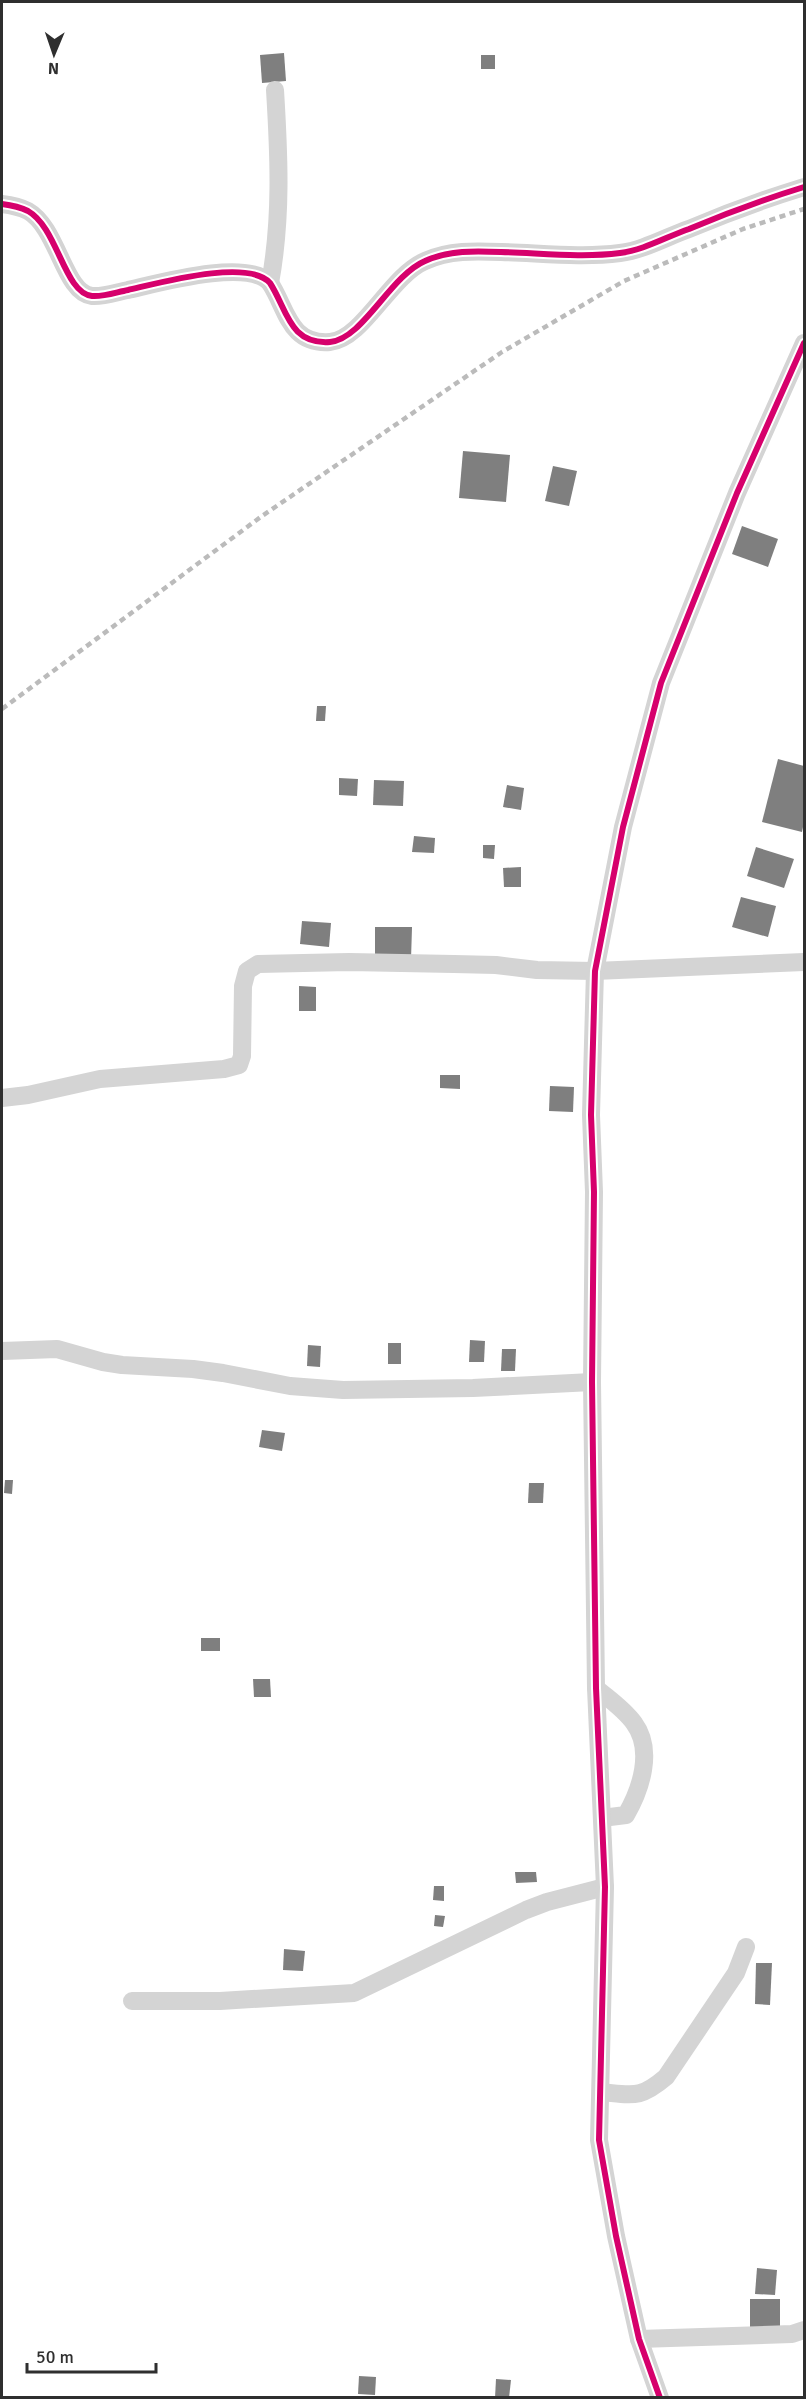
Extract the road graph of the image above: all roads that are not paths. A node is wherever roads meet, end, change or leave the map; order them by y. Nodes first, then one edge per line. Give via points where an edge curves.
1 (275, 90) dead end
2 (804, 187) edge
3 (2, 204) edge
4 (270, 283) junction
5 (804, 343) edge
6 (804, 962) edge
7 (595, 971) junction
8 (2, 1098) edge
9 (2, 1352) edge
10 (592, 1382) junction
11 (596, 1688) junction
12 (602, 1818) junction
13 (605, 1887) junction
14 (746, 1947) dead end
15 (132, 2001) dead end
16 (602, 2092) junction
17 (804, 2330) edge
18 (639, 2339) junction
19 (660, 2397) edge

1 - 4 street via 279,228
2 - 4 street via 622,253 462,252 431,258 405,273 351,333 331,342 312,340 297,331
3 - 4 street via 36,216 51,236 74,285 84,295 99,296 223,273 254,273
5 - 7 street via 737,493 661,683 623,827
6 - 7 street
7 - 8 street via 496,965 258,964 247,971 243,986 239,1065 100,1079
7 - 10 street
9 - 10 street via 57,1349 122,1365 193,1369 290,1386 343,1390
10 - 11 street
11 - 12 street
11 - 12 street via 635,1724 643,1741 644,1762 634,1801 626,1815
12 - 13 street
13 - 15 street via 526,1910 354,1993 220,2001
13 - 16 street
14 - 16 street via 736,1973 666,2077 639,2095
16 - 18 street via 599,2140
17 - 18 street via 792,2334
18 - 19 street

